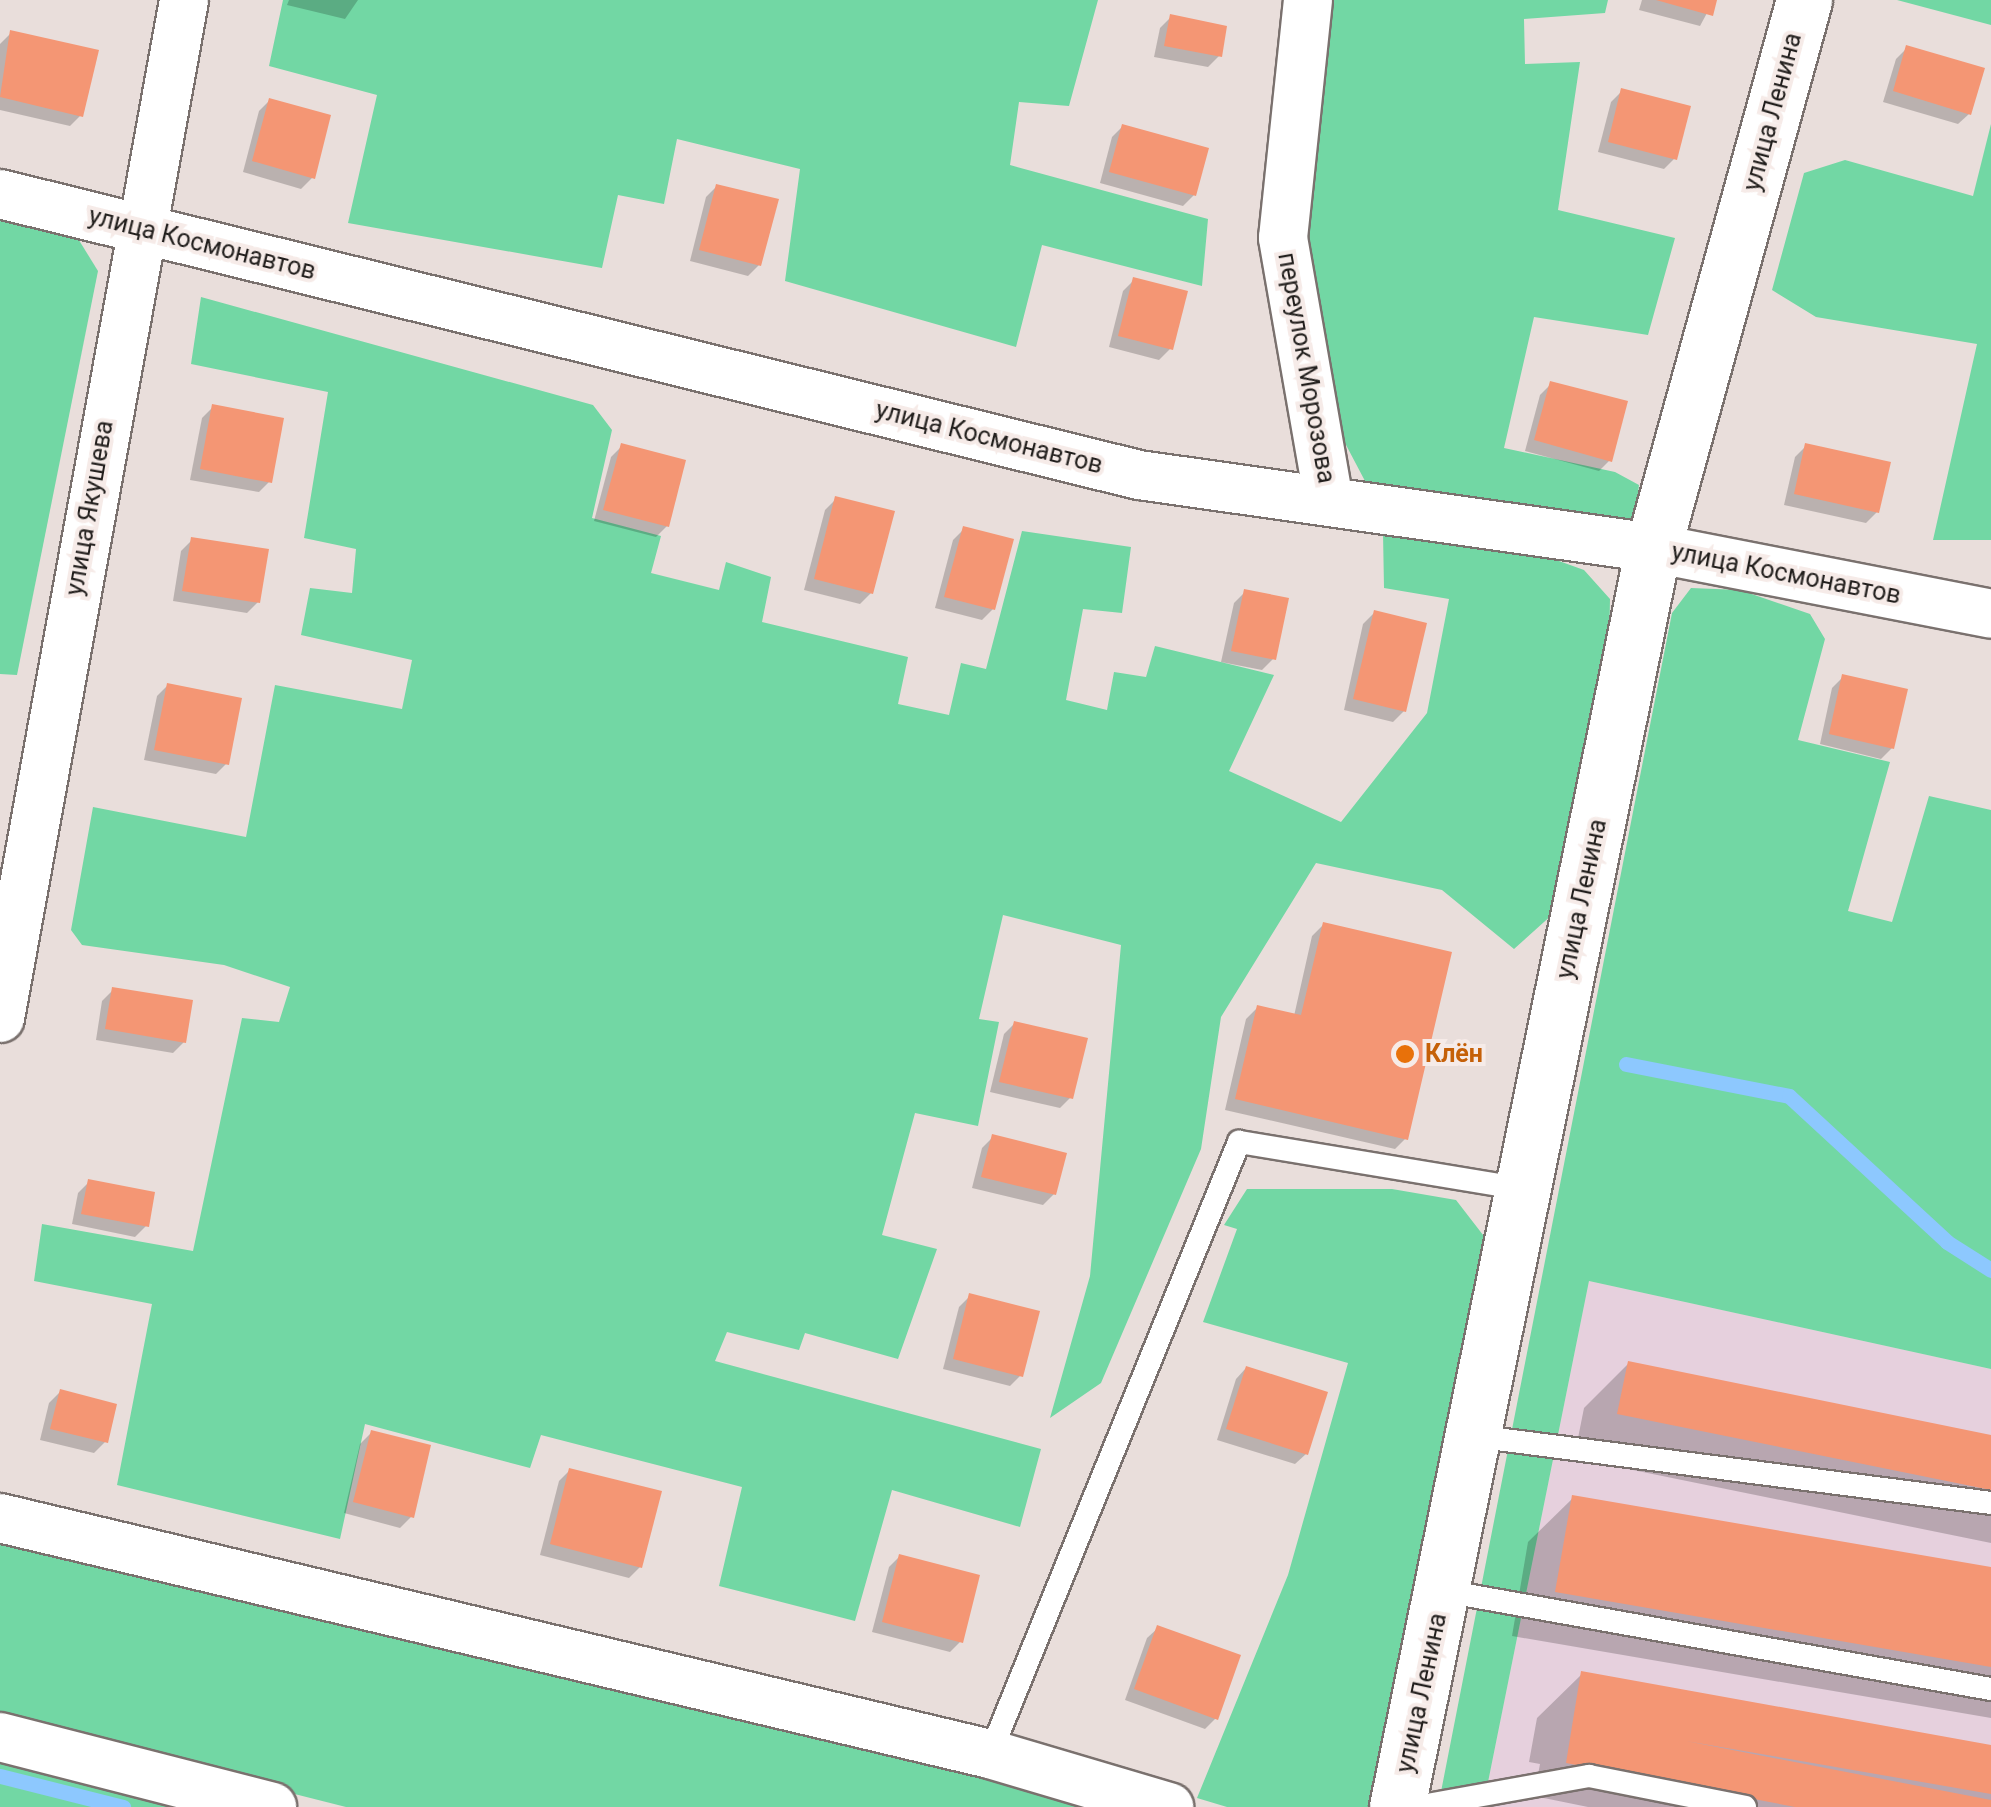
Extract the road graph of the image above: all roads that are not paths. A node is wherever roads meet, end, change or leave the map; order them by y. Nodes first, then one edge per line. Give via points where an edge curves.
1 (184, 0) edge
2 (1308, 0) edge
3 (1804, 0) edge
4 (0, 194) edge
5 (139, 228) junction
6 (1328, 497) junction
7 (1654, 548) junction
8 (1991, 614) edge
9 (0, 1018) edge
10 (1522, 1189) junction
11 (1474, 1436) junction
12 (1991, 1504) edge
13 (0, 1518) edge
14 (1444, 1590) junction
15 (1991, 1689) edge
16 (0, 1737) edge
17 (990, 1754) junction
18 (272, 1807) edge
19 (1169, 1807) edge
20 (1397, 1807) edge
21 (1416, 1807) edge
22 (1744, 1807) edge

1 - 5 street, улица Якушева
2 - 6 street, переулок Морозова via 1284,238
3 - 7 street, улица Ленина
4 - 5 street, улица Космонавтов
5 - 6 street, улица Космонавтов via 1139,475
5 - 9 street, улица Якушева
6 - 7 street, улица Космонавтов
7 - 8 street, улица Космонавтов
7 - 10 street, улица Ленина
10 - 11 street, улица Ленина
10 - 17 lane via 1239,1142
11 - 12 lane
11 - 14 street, улица Ленина
13 - 17 street
14 - 15 lane
14 - 20 street, улица Ленина
16 - 18 street
17 - 19 street
21 - 22 lane via 1589,1776

